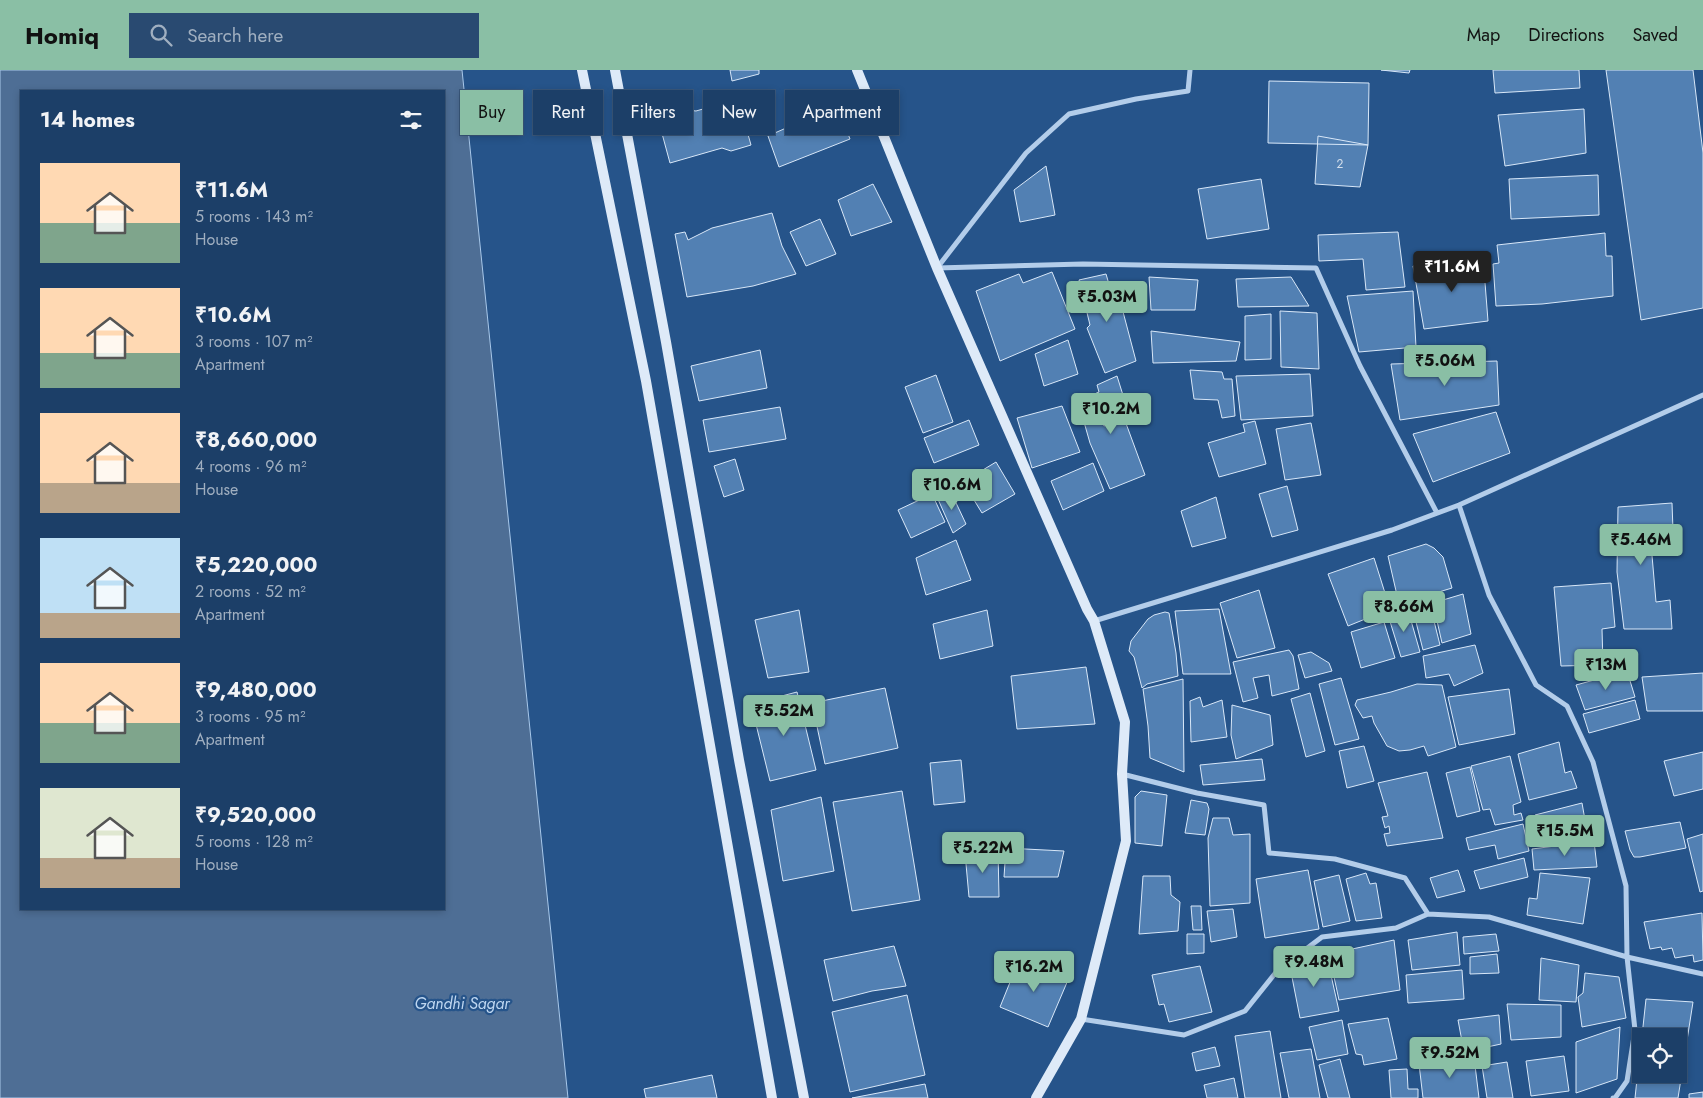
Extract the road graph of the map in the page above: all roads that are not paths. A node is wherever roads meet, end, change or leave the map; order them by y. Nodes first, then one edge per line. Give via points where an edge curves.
1 (582, 70) edge
2 (615, 70) edge
3 (857, 70) edge
4 (1190, 70) edge
5 (937, 268) junction
6 (1703, 395) edge
7 (1459, 505) junction
8 (1437, 513) junction
9 (1094, 621) junction
10 (1122, 774) junction
11 (1428, 914) junction
12 (1626, 957) junction
13 (1703, 974) edge
14 (1081, 1019) junction
15 (772, 1098) edge
16 (804, 1098) edge
17 (1036, 1098) edge
18 (1613, 1098) edge

1 - 15 street via 646,381
2 - 16 street via 739,760
3 - 5 street
4 - 5 street via 1188,91 1069,114 1026,153
5 - 8 street via 1083,264 1316,268 1360,366
5 - 9 street
6 - 7 street
7 - 8 street
7 - 12 street via 1489,595 1536,685 1567,706 1593,762 1626,886
8 - 9 street via 1392,530
9 - 10 street via 1125,722
10 - 11 street via 1197,793 1264,805 1269,853 1335,859 1405,878
10 - 14 street via 1126,841
11 - 12 street via 1489,917
11 - 14 street via 1396,928 1322,937 1277,971 1245,1011 1184,1035
12 - 13 street
12 - 18 street via 1635,1030 1627,1081
14 - 17 street

